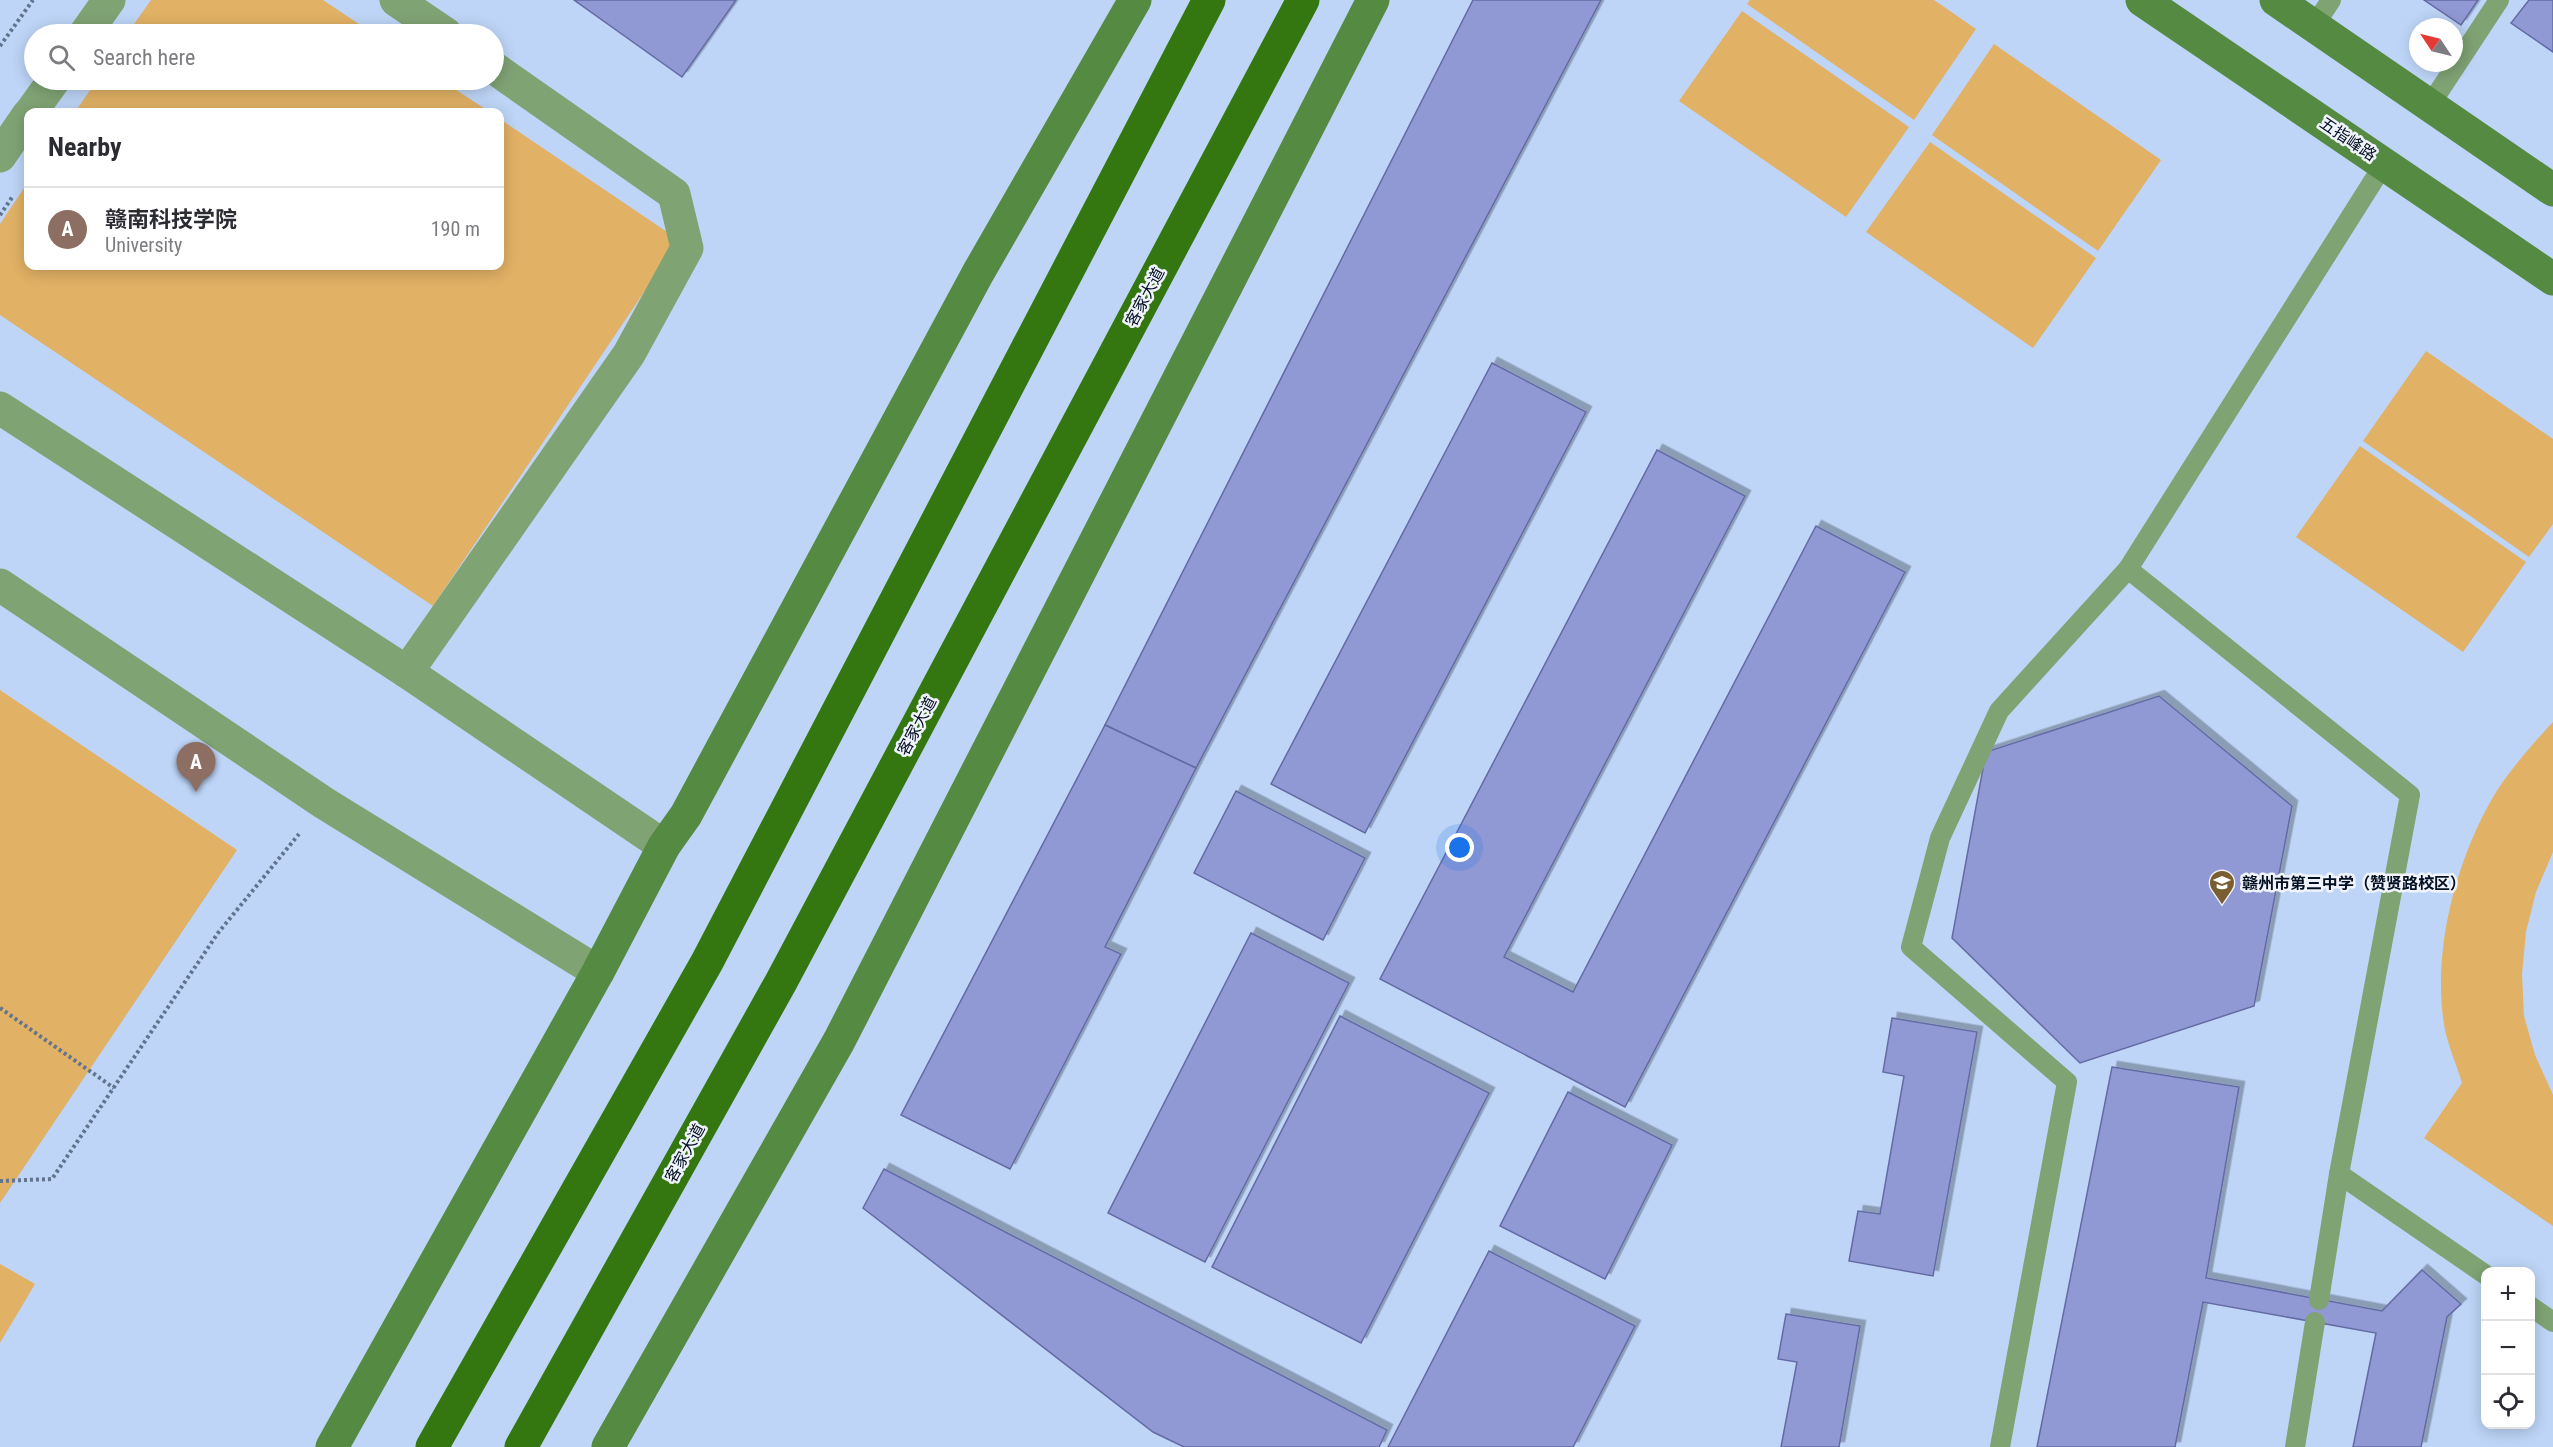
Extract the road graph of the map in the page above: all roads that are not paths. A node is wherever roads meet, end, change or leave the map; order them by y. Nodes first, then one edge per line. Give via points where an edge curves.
1 (109, 0) edge
2 (396, 0) edge
3 (1135, 0) edge
4 (1209, 0) edge
5 (1304, 0) edge
6 (1372, 0) edge
7 (2142, 0) edge
8 (2276, 0) edge
9 (2499, 0) edge
10 (2322, 13) edge
11 (92, 24) edge
12 (431, 24) edge
13 (504, 75) edge
14 (47, 90) edge
15 (2430, 105) junction
16 (34, 108) edge
17 (24, 122) edge
18 (0, 156) edge
19 (2384, 164) junction
20 (2553, 188) edge
21 (2553, 279) edge
22 (0, 408) edge
23 (2128, 569) junction
24 (0, 585) edge
25 (408, 672) junction
26 (664, 846) junction
27 (598, 972) junction
28 (2339, 1174) junction
29 (2481, 1272) edge
30 (2319, 1300) dead end
31 (2535, 1309) edge
32 (2315, 1322) dead end
33 (2553, 1322) edge
34 (332, 1447) edge
35 (432, 1447) edge
36 (521, 1447) edge
37 (608, 1447) edge
38 (2000, 1447) edge
39 (2295, 1447) edge

1 - 11 street
2 - 12 street
3 - 26 street via 978,273 691,805
4 - 35 main road via 707,962
5 - 36 main road, 客家大道 via 786,972
6 - 37 street via 839,1041
7 - 19 street, 五指峰路
8 - 10 street
9 - 15 lane
10 - 15 street
13 - 25 street via 674,194 687,248 629,354
14 - 16 street
15 - 20 street
17 - 18 street
19 - 21 street, 五指峰路
19 - 23 lane
22 - 25 street
23 - 28 lane via 2410,795
23 - 38 lane via 1999,711 1940,838 1911,947 2067,1082
24 - 27 street via 324,803
25 - 26 street
26 - 27 street
27 - 34 street
28 - 29 lane
28 - 30 lane
31 - 33 lane
32 - 39 lane

